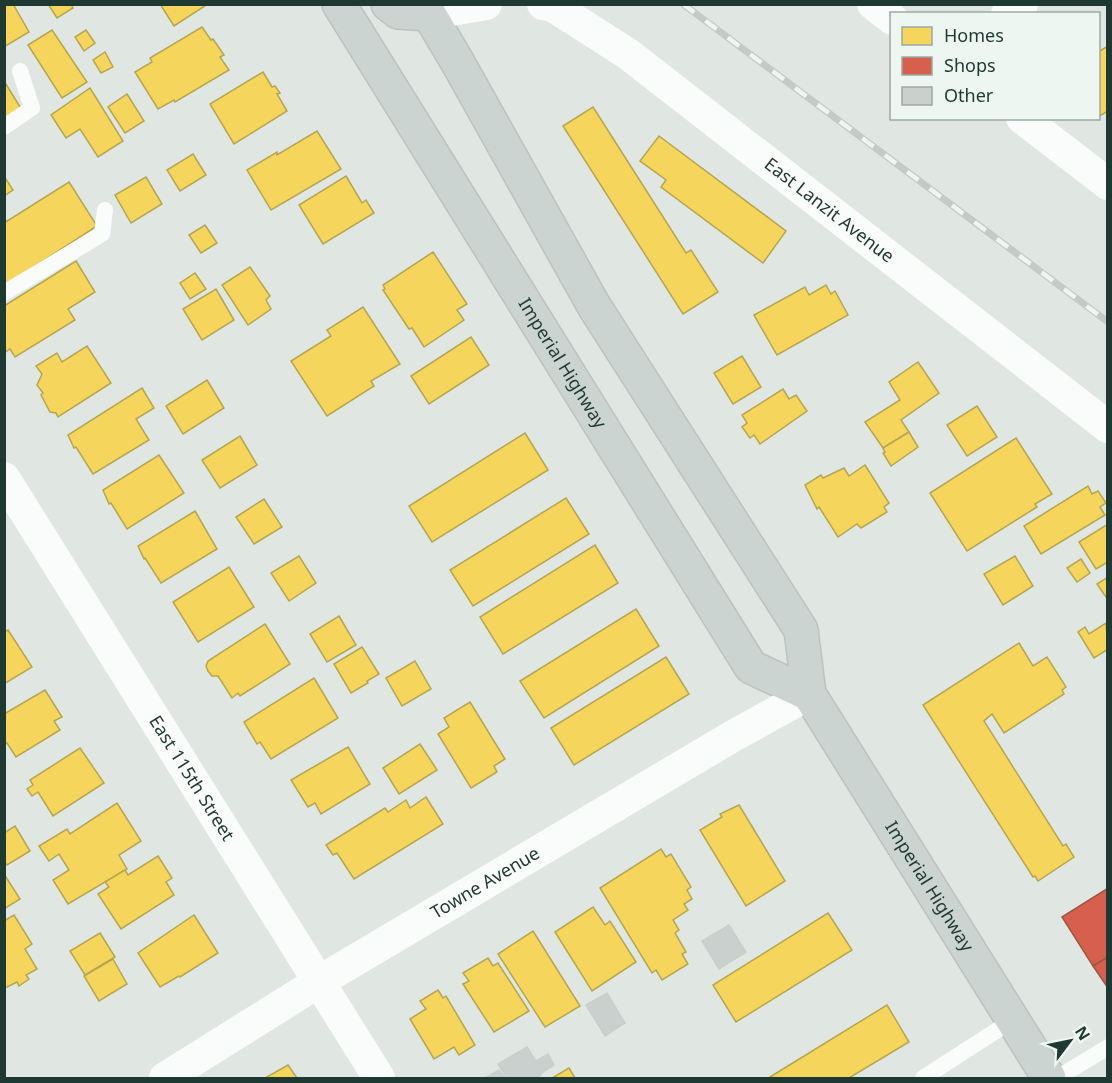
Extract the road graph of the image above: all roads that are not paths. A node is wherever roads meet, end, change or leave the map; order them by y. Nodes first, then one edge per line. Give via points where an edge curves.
1 (339, 4) edge
2 (388, 4) edge
3 (486, 4) edge
4 (543, 4) edge
5 (873, 4) edge
6 (426, 9) edge
7 (890, 18) edge
8 (20, 71) dead end
9 (1025, 120) edge
10 (4, 127) edge
11 (1107, 184) edge
12 (105, 210) dead end
13 (4, 293) edge
14 (1107, 427) edge
15 (4, 478) edge
16 (809, 694) junction
17 (320, 981) junction
18 (1013, 1020) junction
19 (1107, 1047) edge
20 (165, 1078) edge
21 (379, 1078) edge
22 (923, 1078) edge
23 (1049, 1078) edge
24 (1057, 1078) edge

1 - 16 main road, Imperial Highway via 751,667
2 - 6 main road via 398,12
3 - 6 street
4 - 14 street, East Lanzit Avenue via 553,6 628,54
5 - 7 street
6 - 16 main road, Imperial Highway via 594,306 801,630
8 - 10 lane via 32,108
9 - 11 street
12 - 13 lane via 102,234
15 - 17 street, East 115th Street
16 - 17 street, Towne Avenue
16 - 18 main road, Imperial Highway
17 - 20 street, Towne Avenue
17 - 21 street, East 115th Street
18 - 22 lane
18 - 23 main road, Imperial Highway
19 - 24 lane

